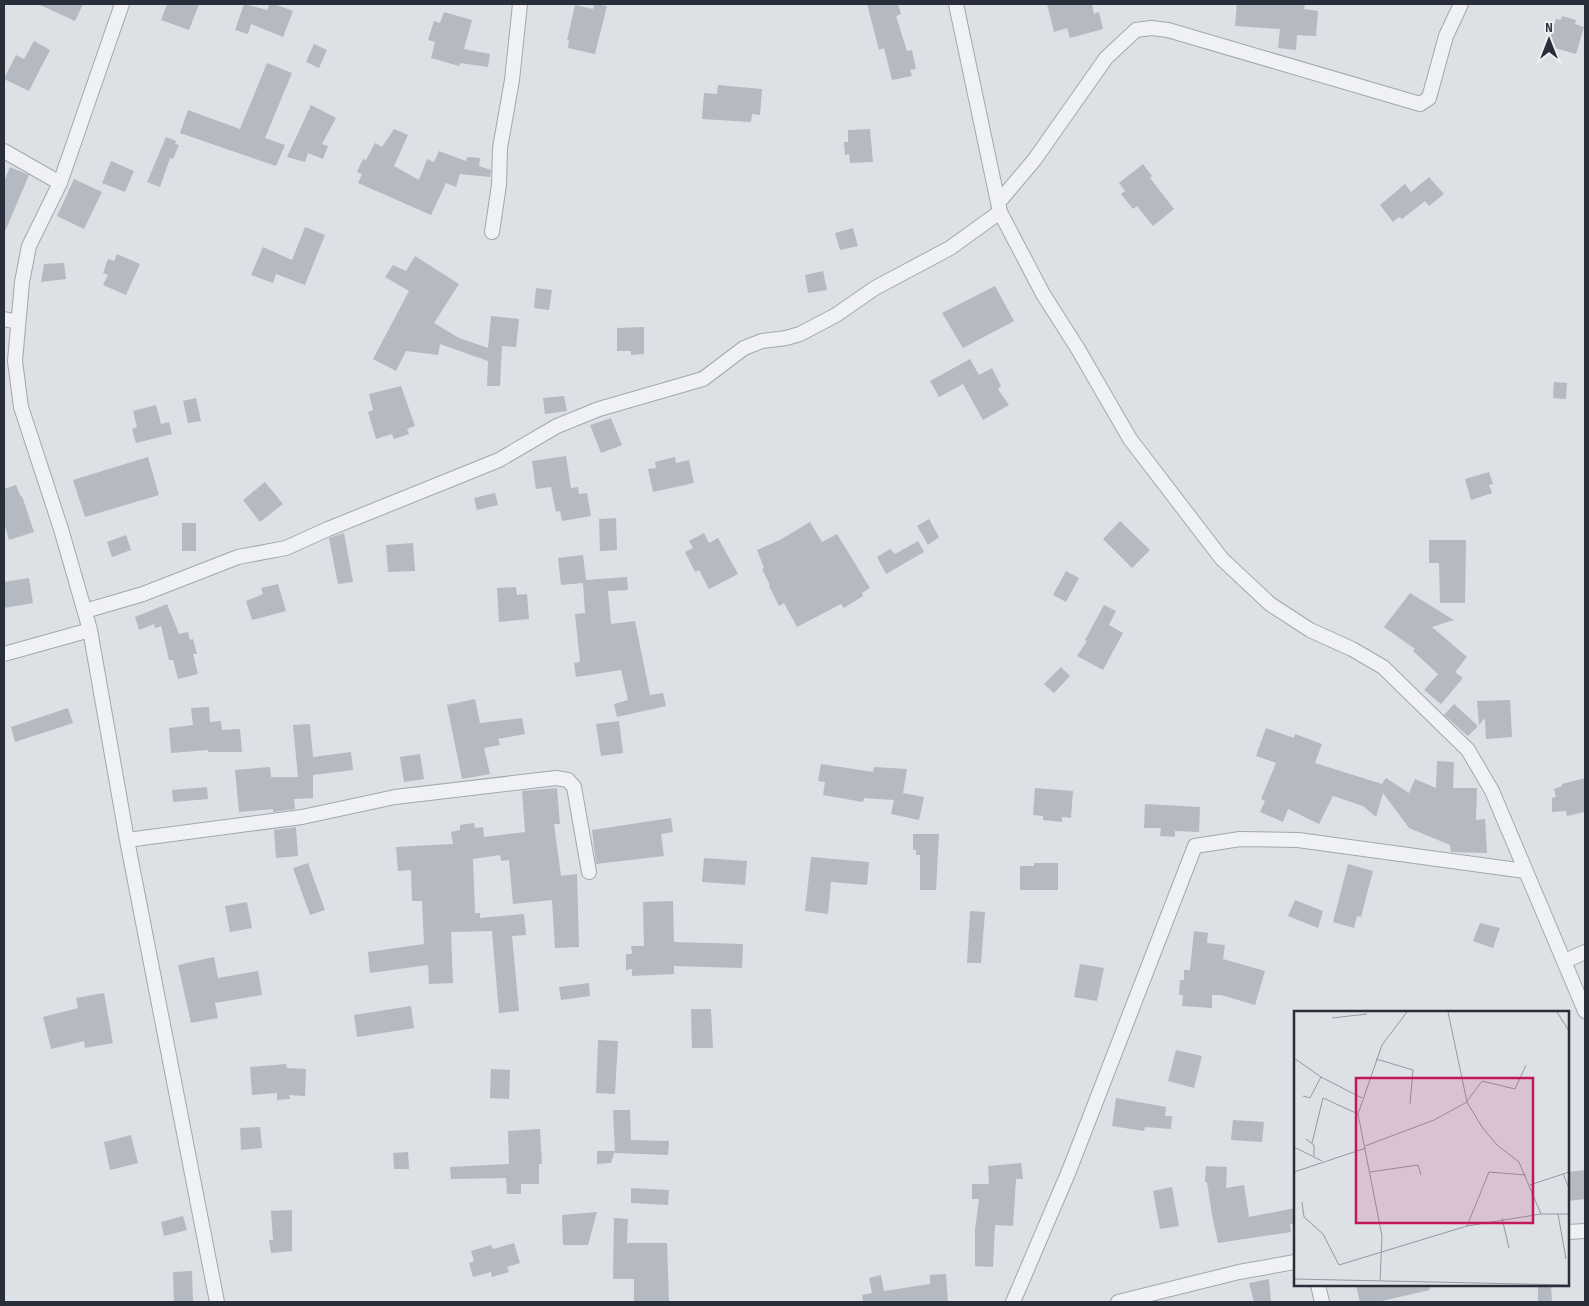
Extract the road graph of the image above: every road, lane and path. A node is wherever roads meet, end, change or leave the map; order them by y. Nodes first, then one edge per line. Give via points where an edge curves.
1 (122, 4) edge
2 (520, 4) edge
3 (956, 4) edge
4 (1461, 4) edge
5 (4, 151) edge
6 (60, 183) junction
7 (999, 207) junction
8 (492, 232) dead end
9 (10, 321) edge
10 (84, 611) junction
11 (90, 630) junction
12 (4, 654) edge
13 (127, 840) junction
14 (1525, 871) junction
15 (588, 872) dead end
16 (1585, 952) edge
17 (1565, 961) junction
18 (1585, 1011) edge
19 (1585, 1231) edge
20 (1569, 1232) edge
21 (1294, 1262) edge
22 (1318, 1286) edge
23 (218, 1302) edge
24 (1013, 1302) edge
25 (1118, 1302) edge
26 (1322, 1302) edge

1 - 6 street
2 - 8 street
3 - 7 street
4 - 7 street via 1446,36 1429,98 1420,104 1168,30 1136,30 1106,58
5 - 6 street
6 - 9 street via 29,246
7 - 10 street via 944,252 875,288 836,316 793,336 762,341 744,348 703,379 557,426 500,460 286,548 238,557 143,594
7 - 14 street via 1043,294 1130,439 1171,496 1222,559 1270,604 1310,630 1383,667 1468,750 1492,791
9 - 10 street via 21,407 41,463
10 - 11 street
11 - 12 street
11 - 13 street
13 - 15 street via 302,817 395,797 556,778 568,780 574,787
13 - 23 street
14 - 17 street
14 - 24 street via 1298,840 1240,839 1195,846 1073,1163
16 - 17 street
17 - 18 street
19 - 20 street
21 - 25 street via 1212,1278
22 - 26 street

